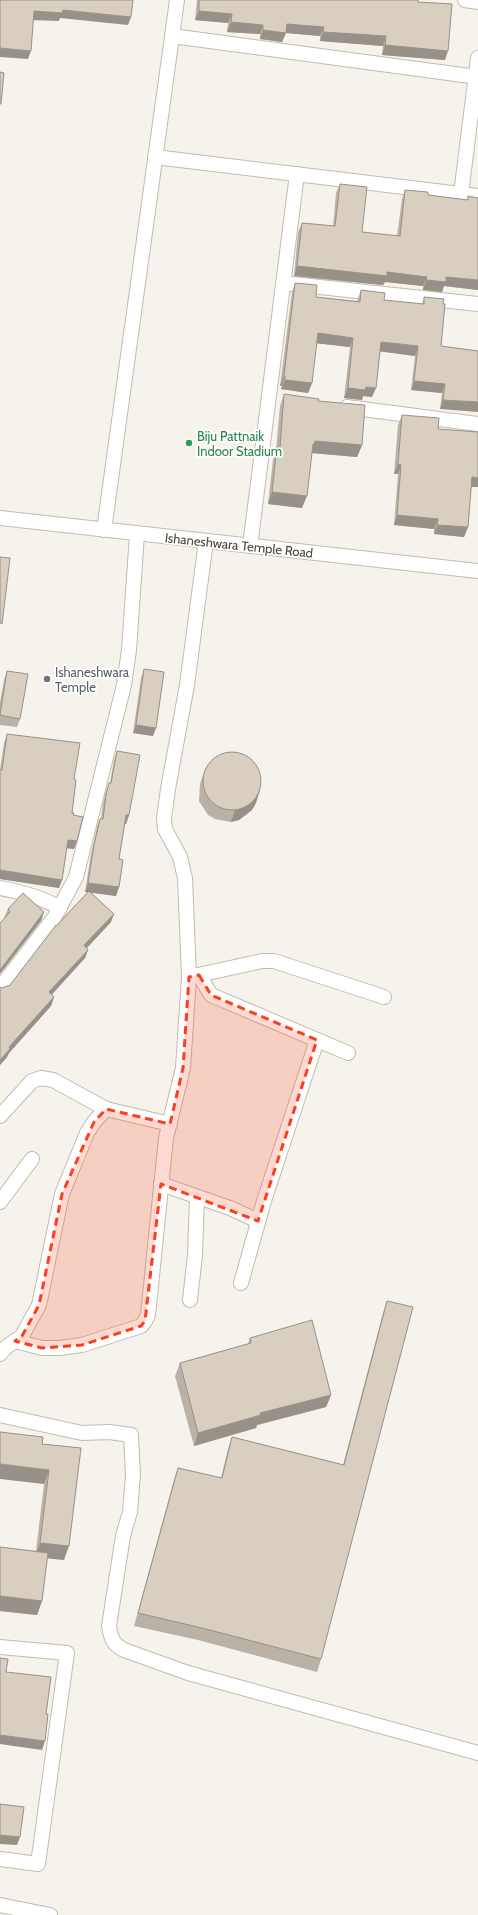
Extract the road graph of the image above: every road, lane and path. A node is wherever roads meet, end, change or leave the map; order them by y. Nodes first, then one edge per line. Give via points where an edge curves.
1 (177, 0) edge
2 (465, 0) edge
3 (478, 2) edge
4 (172, 36) junction
5 (478, 58) edge
6 (477, 76) edge
7 (155, 158) junction
8 (297, 174) junction
9 (461, 194) junction
10 (478, 196) edge
11 (283, 283) junction
12 (478, 304) edge
13 (269, 396) junction
14 (284, 398) edge
15 (331, 404) edge
16 (478, 424) edge
17 (0, 518) edge
18 (104, 530) junction
19 (137, 534) junction
20 (206, 541) junction
21 (250, 546) junction
22 (478, 572) edge
23 (0, 888) edge
24 (60, 908) junction
25 (194, 976) junction
26 (0, 988) edge
27 (384, 997) dead end
28 (317, 1040) junction
29 (348, 1053) dead end
30 (106, 1109) junction
31 (0, 1116) edge
32 (170, 1124) junction
33 (32, 1159) dead end
34 (161, 1184) junction
35 (197, 1197) junction
36 (0, 1202) edge
37 (258, 1221) junction
38 (241, 1283) dead end
39 (190, 1300) dead end
40 (15, 1341) junction
41 (0, 1354) edge
42 (0, 1415) edge
43 (0, 1648) edge
44 (478, 1753) edge
45 (0, 1858) edge
46 (0, 1905) edge
47 (50, 1915) edge

1 - 4 street
2 - 3 street
4 - 6 street
4 - 7 street
5 - 6 street
6 - 9 street
7 - 8 street
7 - 18 street
8 - 9 street
8 - 11 street
9 - 10 street
11 - 12 street
11 - 13 street
13 - 14 street
13 - 21 street
15 - 16 street
17 - 18 street, Ishaneshwara Temple Road
18 - 19 street, Ishaneshwara Temple Road
19 - 20 street, Ishaneshwara Temple Road
19 - 24 street via 124,685 76,877
20 - 21 street, Ishaneshwara Temple Road
20 - 25 street via 187,684 164,818 165,829 180,857 185,878
21 - 22 street, Ishaneshwara Temple Road
23 - 24 street via 43,898
24 - 26 street
25 - 27 street via 262,961 274,961
25 - 28 street via 211,995
25 - 32 street via 183,1068
28 - 29 street
28 - 37 street
30 - 31 street via 53,1080 41,1078 32,1081
30 - 32 street
30 - 40 street via 88,1133 62,1194 39,1305 22,1336
32 - 34 street
33 - 36 street
34 - 35 street
34 - 40 street via 146,1321 141,1326 82,1345 42,1348
35 - 37 street
35 - 39 street
37 - 38 street
40 - 41 street
42 - 44 street via 82,1433 109,1432 131,1436 133,1475 130,1504 122,1536 108,1626 110,1637 115,1644 124,1650 188,1672
43 - 45 street via 67,1653 38,1864
46 - 47 street

